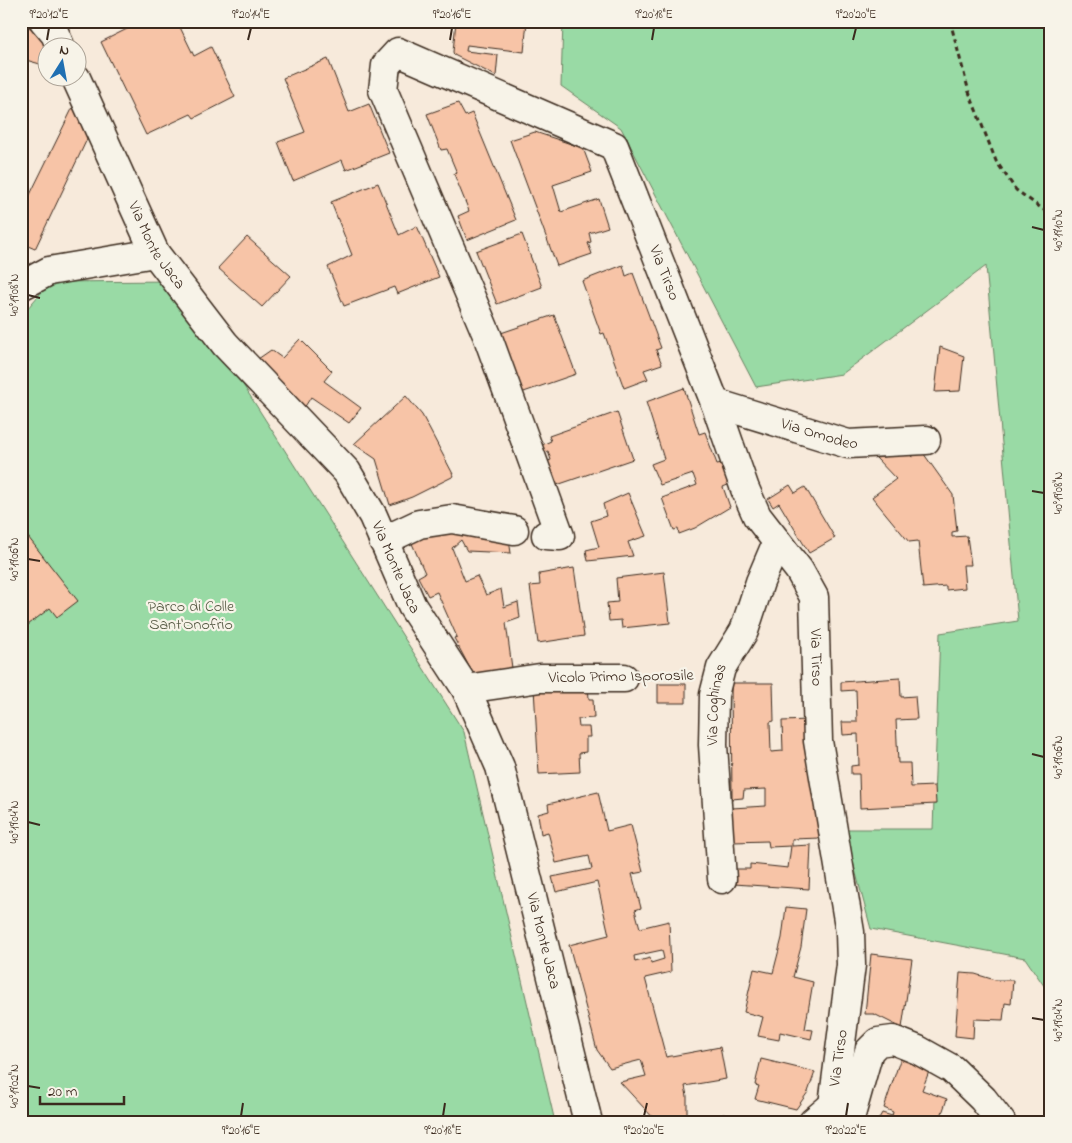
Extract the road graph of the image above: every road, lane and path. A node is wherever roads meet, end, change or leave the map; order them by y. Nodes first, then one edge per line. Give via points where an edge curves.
1 (950, 21) edge
2 (81, 88) edge
3 (1051, 215) edge
4 (155, 253) junction
5 (21, 286) edge
6 (715, 403) junction
7 (926, 440) dead end
8 (514, 530) dead end
9 (553, 535) dead end
10 (383, 540) junction
11 (777, 542) junction
12 (692, 677) dead end
13 (624, 678) joint
14 (466, 689) junction
15 (722, 879) dead end
16 (835, 1118) edge
17 (596, 1120) edge
18 (1001, 1122) edge

1 - 3 path via 969,92 996,161 1016,190
2 - 4 street, Via Monte Jaca
4 - 5 street via 49,271
4 - 10 street, Via Monte Jaca via 225,344 347,472
6 - 7 street, Via Omodeo via 848,444
6 - 9 street, Via Tirso via 614,146 398,52 386,65 384,90 488,335
6 - 11 street, Via Tirso via 745,490 757,516
8 - 10 street via 452,519 419,524
10 - 14 street, Via Monte Jaca via 412,606
11 - 15 street, Via Coghinas via 744,631 721,668 714,695 713,745
11 - 16 street, Via Tirso via 799,570 814,597 818,741 850,932 851,965
12 - 13 path, Vicolo Primo Isporosile
13 - 14 street, Vicolo Primo Isporosile via 540,678
14 - 17 street, Via Monte Jaca via 500,767
16 - 18 street via 869,1051 878,1042 893,1040 952,1069

